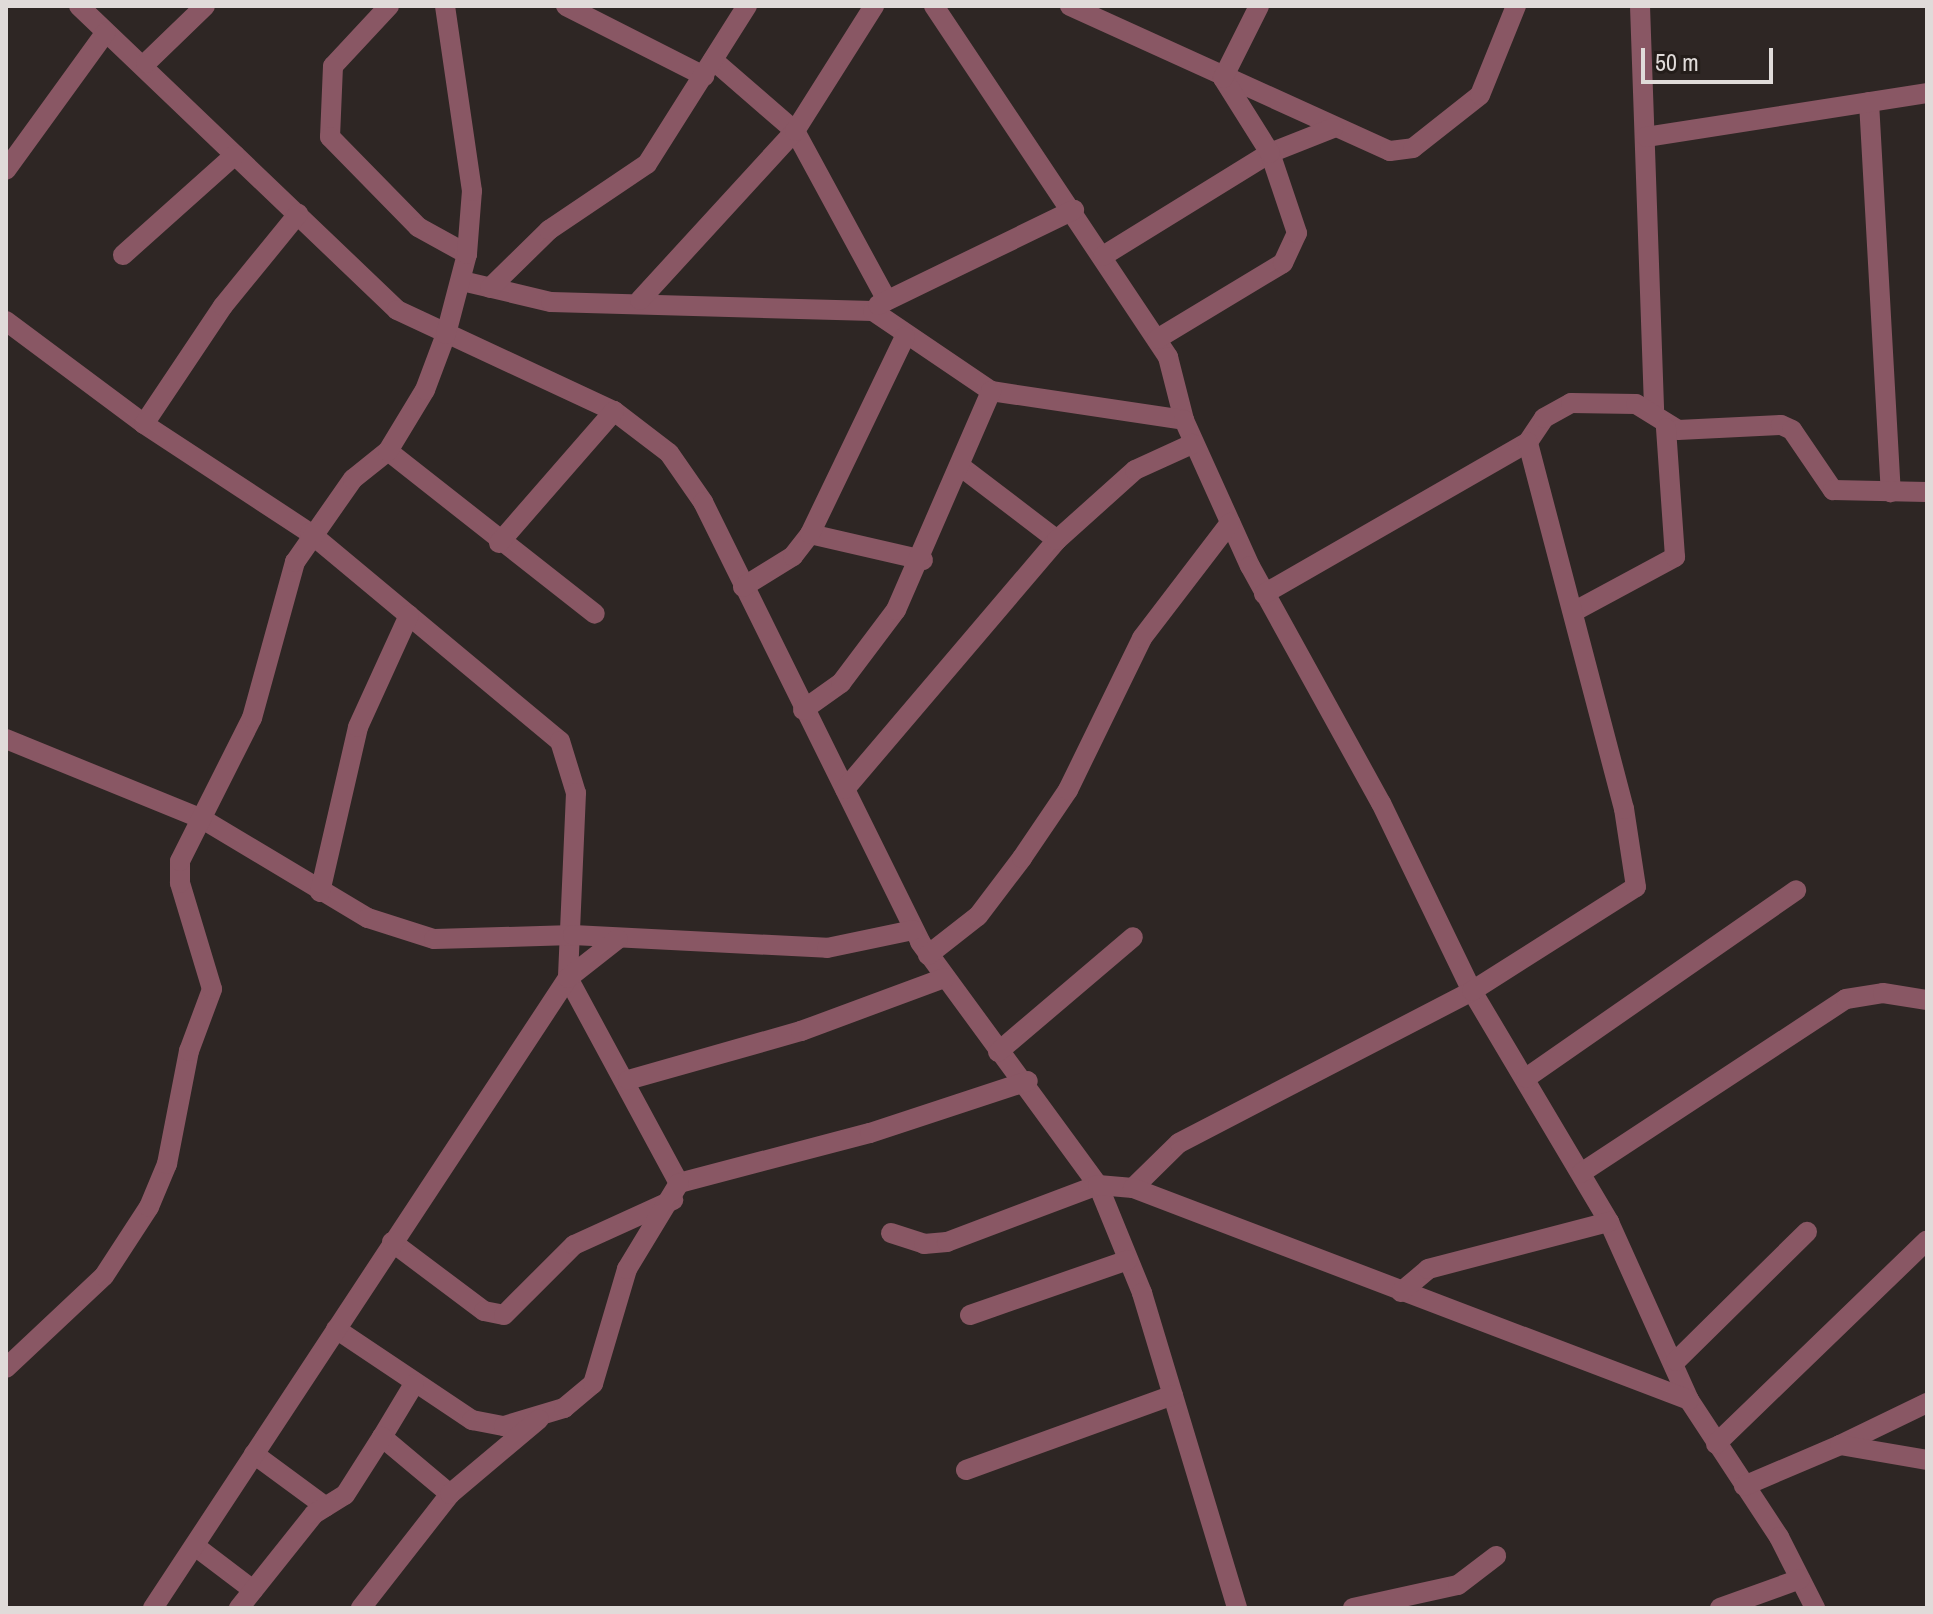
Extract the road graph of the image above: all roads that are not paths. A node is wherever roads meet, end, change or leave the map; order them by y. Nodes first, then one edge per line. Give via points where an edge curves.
1 (79, 6) edge
2 (205, 6) edge
3 (389, 6) edge
4 (445, 6) edge
5 (566, 6) edge
6 (747, 6) edge
7 (874, 6) edge
8 (934, 6) edge
9 (1070, 6) edge
10 (1259, 6) edge
11 (1516, 6) edge
12 (1640, 6) edge
13 (106, 32) junction
14 (146, 63) junction
15 (709, 68) junction
16 (1223, 78) junction
17 (1927, 93) edge
18 (1869, 102) junction
19 (1333, 128) junction
20 (795, 131) junction
21 (1646, 137) junction
22 (1270, 153) junction
23 (235, 155) junction
24 (6, 170) edge
25 (1074, 210) junction
26 (298, 214) junction
27 (467, 254) junction
28 (123, 255) dead end
29 (1103, 256) junction
30 (462, 281) junction
31 (490, 288) junction
32 (640, 300) junction
33 (879, 304) junction
34 (6, 321) edge
35 (446, 334) junction
36 (905, 337) junction
37 (1157, 339) junction
38 (991, 391) junction
39 (1654, 409) junction
40 (614, 411) junction
41 (1184, 420) junction
42 (144, 424) junction
43 (1666, 428) junction
44 (1528, 442) junction
45 (1192, 444) junction
46 (388, 451) junction
47 (960, 466) junction
48 (1891, 492) junction
49 (1927, 492) edge
50 (1230, 523) junction
51 (310, 533) junction
52 (810, 534) junction
53 (1057, 540) junction
54 (499, 543) junction
55 (923, 560) junction
56 (743, 587) junction
57 (1264, 594) junction
58 (1573, 612) junction
59 (595, 614) dead end
60 (409, 615) junction
61 (803, 710) junction
62 (6, 739) edge
63 (845, 789) junction
64 (204, 820) junction
65 (1796, 890) dead end
66 (320, 892) junction
67 (913, 930) junction
68 (573, 935) junction
69 (1133, 937) dead end
70 (618, 939) junction
71 (928, 955) junction
72 (568, 978) junction
73 (944, 978) junction
74 (1472, 991) junction
75 (1927, 1000) edge
76 (998, 1052) junction
77 (1526, 1078) junction
78 (628, 1080) junction
79 (1028, 1081) junction
80 (1581, 1173) junction
81 (1098, 1185) junction
82 (1133, 1188) junction
83 (676, 1192) junction
84 (1609, 1222) junction
85 (1807, 1232) dead end
86 (891, 1233) dead end
87 (1927, 1240) edge
88 (392, 1242) junction
89 (1128, 1260) junction
90 (1401, 1292) junction
91 (970, 1315) dead end
92 (336, 1329) junction
93 (1676, 1361) junction
94 (6, 1368) edge
95 (414, 1384) junction
96 (1173, 1395) junction
97 (1689, 1400) junction
98 (1927, 1403) edge
99 (546, 1413) junction
100 (382, 1437) junction
101 (1716, 1444) junction
102 (1840, 1445) junction
103 (254, 1454) junction
104 (1927, 1460) edge
105 (966, 1470) dead end
106 (1744, 1486) junction
107 (450, 1494) junction
108 (326, 1507) junction
109 (195, 1546) junction
110 (1496, 1556) dead end
111 (1800, 1579) junction
112 (253, 1590) junction
113 (153, 1608) edge
114 (239, 1608) edge
115 (361, 1608) edge
116 (1237, 1608) edge
117 (1353, 1608) edge
118 (1720, 1608) edge
119 (1815, 1608) edge

1 - 13 street
2 - 14 street
3 - 27 street via 333,66 330,137 418,227
4 - 27 street via 470,152
5 - 15 street
6 - 15 street
7 - 20 street
8 - 25 street
9 - 16 street
10 - 16 street
11 - 19 street via 1480,95 1456,121 1413,148 1390,151
12 - 21 street
13 - 14 street
13 - 24 street
14 - 23 street
15 - 20 street
15 - 31 street via 647,164 549,230
16 - 19 street
16 - 22 street
17 - 18 street
18 - 21 street
18 - 48 street
19 - 22 street
20 - 32 street
20 - 33 street
21 - 39 street
22 - 29 street
22 - 37 street via 1296,221 1283,263
23 - 26 street
23 - 28 street
25 - 29 street
25 - 33 street
26 - 35 street via 397,310
26 - 42 street via 223,306
27 - 30 street
29 - 37 street
30 - 31 street
30 - 35 street
31 - 32 street via 551,302
32 - 33 street via 689,310
33 - 36 street
34 - 42 street
35 - 40 street
35 - 46 street via 425,390
36 - 38 street
36 - 52 street
37 - 41 street
38 - 41 street
38 - 47 street
39 - 43 street
39 - 44 street via 1571,403 1544,418
40 - 54 street
40 - 56 street via 669,453 703,502
41 - 45 street
42 - 51 street
43 - 48 street via 1781,425 1792,430 1833,490
43 - 58 street via 1675,557
44 - 57 street
44 - 58 street
45 - 50 street
45 - 53 street via 1135,470
46 - 51 street via 353,479
46 - 54 street
47 - 53 street
47 - 55 street
48 - 49 street
50 - 57 street
50 - 71 street via 1142,638 1068,790 1022,858 978,916
51 - 60 street
51 - 64 street via 285,587 252,718
52 - 55 street
52 - 56 street via 793,556
53 - 63 street
54 - 59 street
55 - 61 street via 863,656
56 - 61 street
57 - 74 street via 1381,803
58 - 74 street via 1624,809 1636,887
60 - 66 street via 358,727
60 - 68 street via 560,741 576,793
61 - 63 street
62 - 64 street
63 - 67 street
64 - 66 street
64 - 94 street via 180,861 180,883 212,989 189,1051 167,1164 104,1276
65 - 77 street
66 - 68 street via 434,939
67 - 70 street via 827,948
67 - 71 street
68 - 70 street
68 - 72 street
69 - 76 street
70 - 72 street
71 - 73 street
72 - 78 street
72 - 88 street
73 - 76 street
73 - 78 street via 801,1031
74 - 77 street
74 - 82 street via 1179,1143
75 - 80 street via 1883,993 1846,999
76 - 79 street
77 - 80 street
78 - 83 street
79 - 81 street
79 - 83 street
80 - 84 street
81 - 82 street
81 - 86 street via 947,1242 924,1244
81 - 89 street
82 - 90 street
83 - 88 street via 574,1245 504,1315 484,1311
83 - 99 street via 627,1269 593,1384
84 - 90 street via 1428,1269
84 - 93 street
85 - 93 street
87 - 101 street
88 - 92 street
89 - 91 street
89 - 96 street
90 - 97 street
92 - 95 street
92 - 103 street
93 - 97 street
95 - 99 street via 472,1420 504,1426
95 - 100 street
96 - 105 street
96 - 116 street
97 - 101 street
98 - 102 street
99 - 107 street
100 - 107 street
100 - 108 street via 345,1495
101 - 106 street
102 - 104 street
102 - 106 street
103 - 108 street
103 - 109 street
106 - 111 street
107 - 115 street
108 - 112 street
109 - 112 street
109 - 113 street
110 - 117 street via 1458,1585
111 - 118 street
111 - 119 street
112 - 114 street

